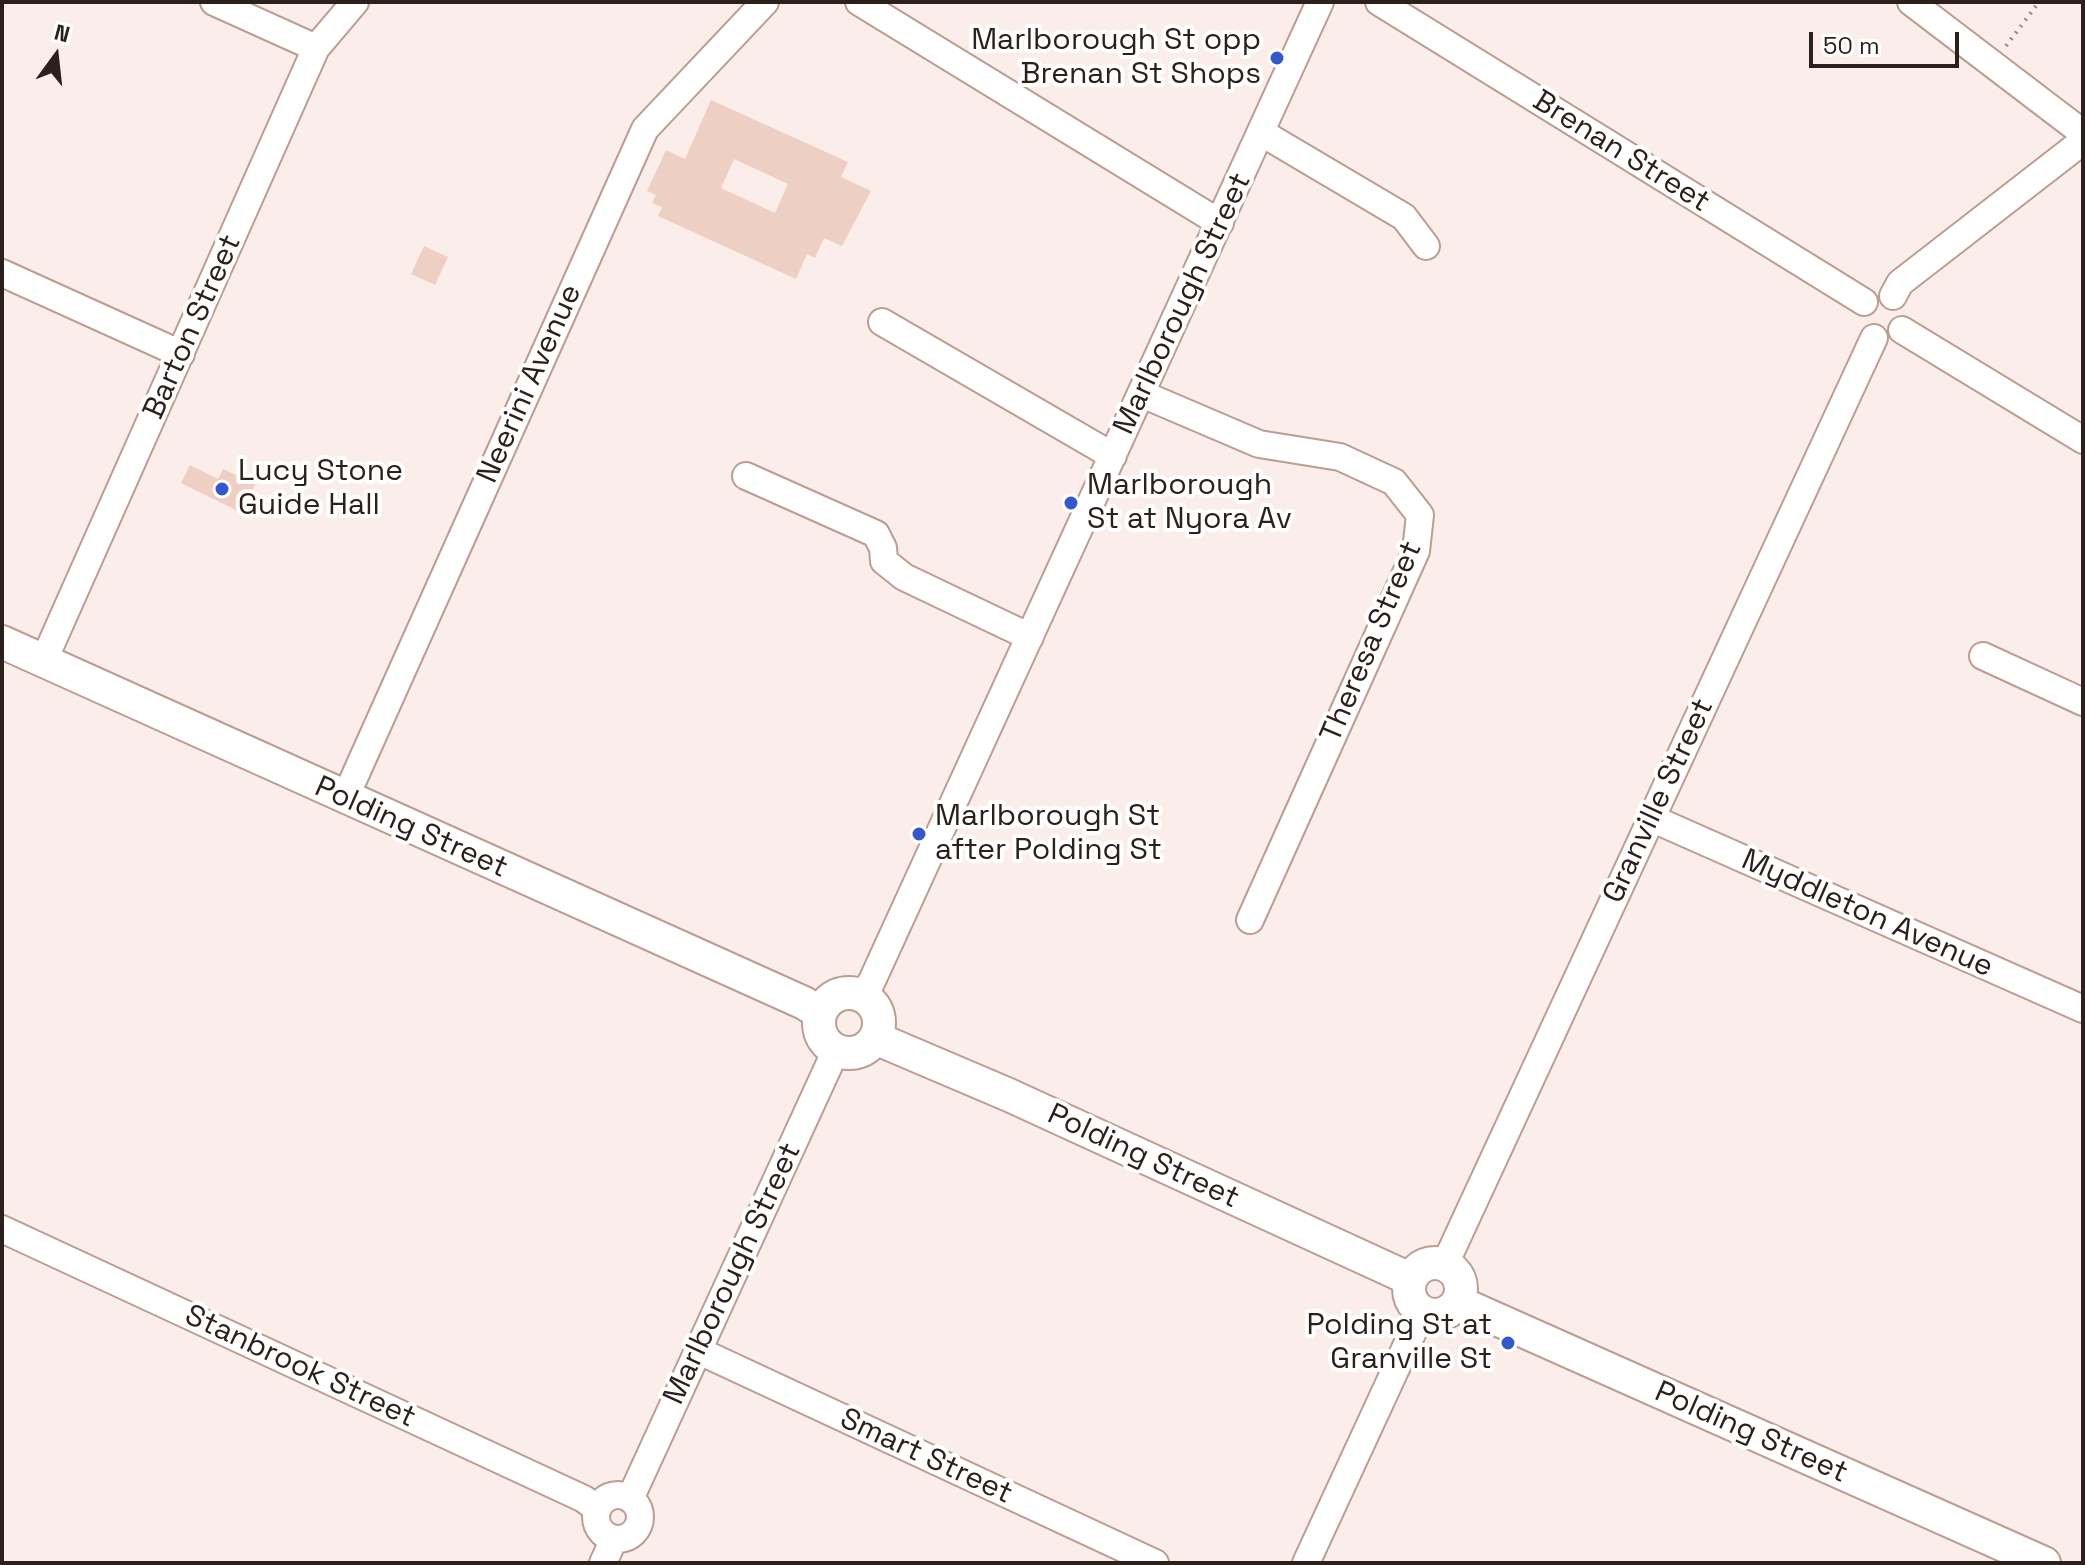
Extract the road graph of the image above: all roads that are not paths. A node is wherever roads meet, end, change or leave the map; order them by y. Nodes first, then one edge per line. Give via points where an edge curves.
1 (214, 2) edge
2 (355, 2) edge
3 (765, 2) edge
4 (859, 2) edge
5 (1320, 2) edge
6 (1379, 2) edge
7 (1911, 2) edge
8 (316, 48) junction
9 (1262, 133) junction
10 (2083, 133) edge
11 (2083, 141) edge
12 (1220, 223) junction
13 (1426, 246) dead end
14 (2, 273) edge
15 (1893, 296) junction
16 (1864, 302) junction
17 (882, 322) dead end
18 (1902, 330) junction
19 (1874, 338) junction
20 (181, 354) junction
21 (1142, 394) junction
22 (2083, 440) edge
23 (1113, 456) junction
24 (746, 476) dead end
25 (1030, 637) junction
26 (2, 642) edge
27 (1983, 656) dead end
28 (44, 660) junction
29 (2080, 693) edge
30 (345, 798) junction
31 (1651, 818) junction
32 (1250, 920) dead end
33 (861, 995) junction
34 (2083, 1009) edge
35 (820, 1013) junction
36 (875, 1038) junction
37 (836, 1050) junction
38 (2, 1229) edge
39 (1445, 1264) junction
40 (1410, 1279) junction
41 (1458, 1302) junction
42 (1422, 1312) junction
43 (697, 1350) junction
44 (630, 1499) junction
45 (597, 1509) junction
46 (614, 1539) junction
47 (603, 1563) edge
48 (1155, 1563) edge
49 (1306, 1563) edge
50 (2044, 1563) edge

1 - 8 street
2 - 8 street, Barton Street
3 - 30 street, Neerini Avenue via 645,129
4 - 12 street
5 - 9 street, Marlborough Street
6 - 16 street, Brenan Street
7 - 10 street
8 - 20 street, Barton Street
9 - 12 street, Marlborough Street
9 - 13 street via 1404,217
11 - 15 street via 1900,283
12 - 21 street, Marlborough Street
14 - 20 street
15 - 16 street via 1872,293
15 - 18 street via 1901,309
16 - 19 street via 1862,319
17 - 23 street
18 - 19 street via 1891,341
18 - 22 street
19 - 31 street, Granville Street
20 - 28 street, Barton Street
21 - 23 street, Marlborough Street
21 - 32 street, Theresa Street via 1259,444 1340,457 1394,482 1420,515 1416,551
23 - 25 street, Marlborough Street
24 - 25 street via 876,534 884,561 904,577
25 - 33 street, Marlborough Street
26 - 28 main road, Polding Street
27 - 29 street
28 - 30 main road, Polding Street
30 - 35 main road, Polding Street
31 - 34 street, Myddleton Avenue
31 - 39 street, Granville Street
33 - 35 main road via 837,995
33 - 36 main road via 878,1014
35 - 37 main road via 821,1035
36 - 37 main road via 858,1051
36 - 40 main road, Polding Street
37 - 43 street, Marlborough Street
38 - 45 street, Stanbrook Street
39 - 40 main road via 1425,1264
39 - 41 main road via 1461,1280
40 - 42 main road via 1410,1298
41 - 42 main road via 1442,1315
41 - 50 main road, Polding Street
42 - 49 street
43 - 44 street, Marlborough Street
43 - 48 street, Smart Street
44 - 45 street via 611,1495
44 - 46 street via 639,1510 639,1525 629,1536
45 - 46 street via 598,1528
46 - 47 street

